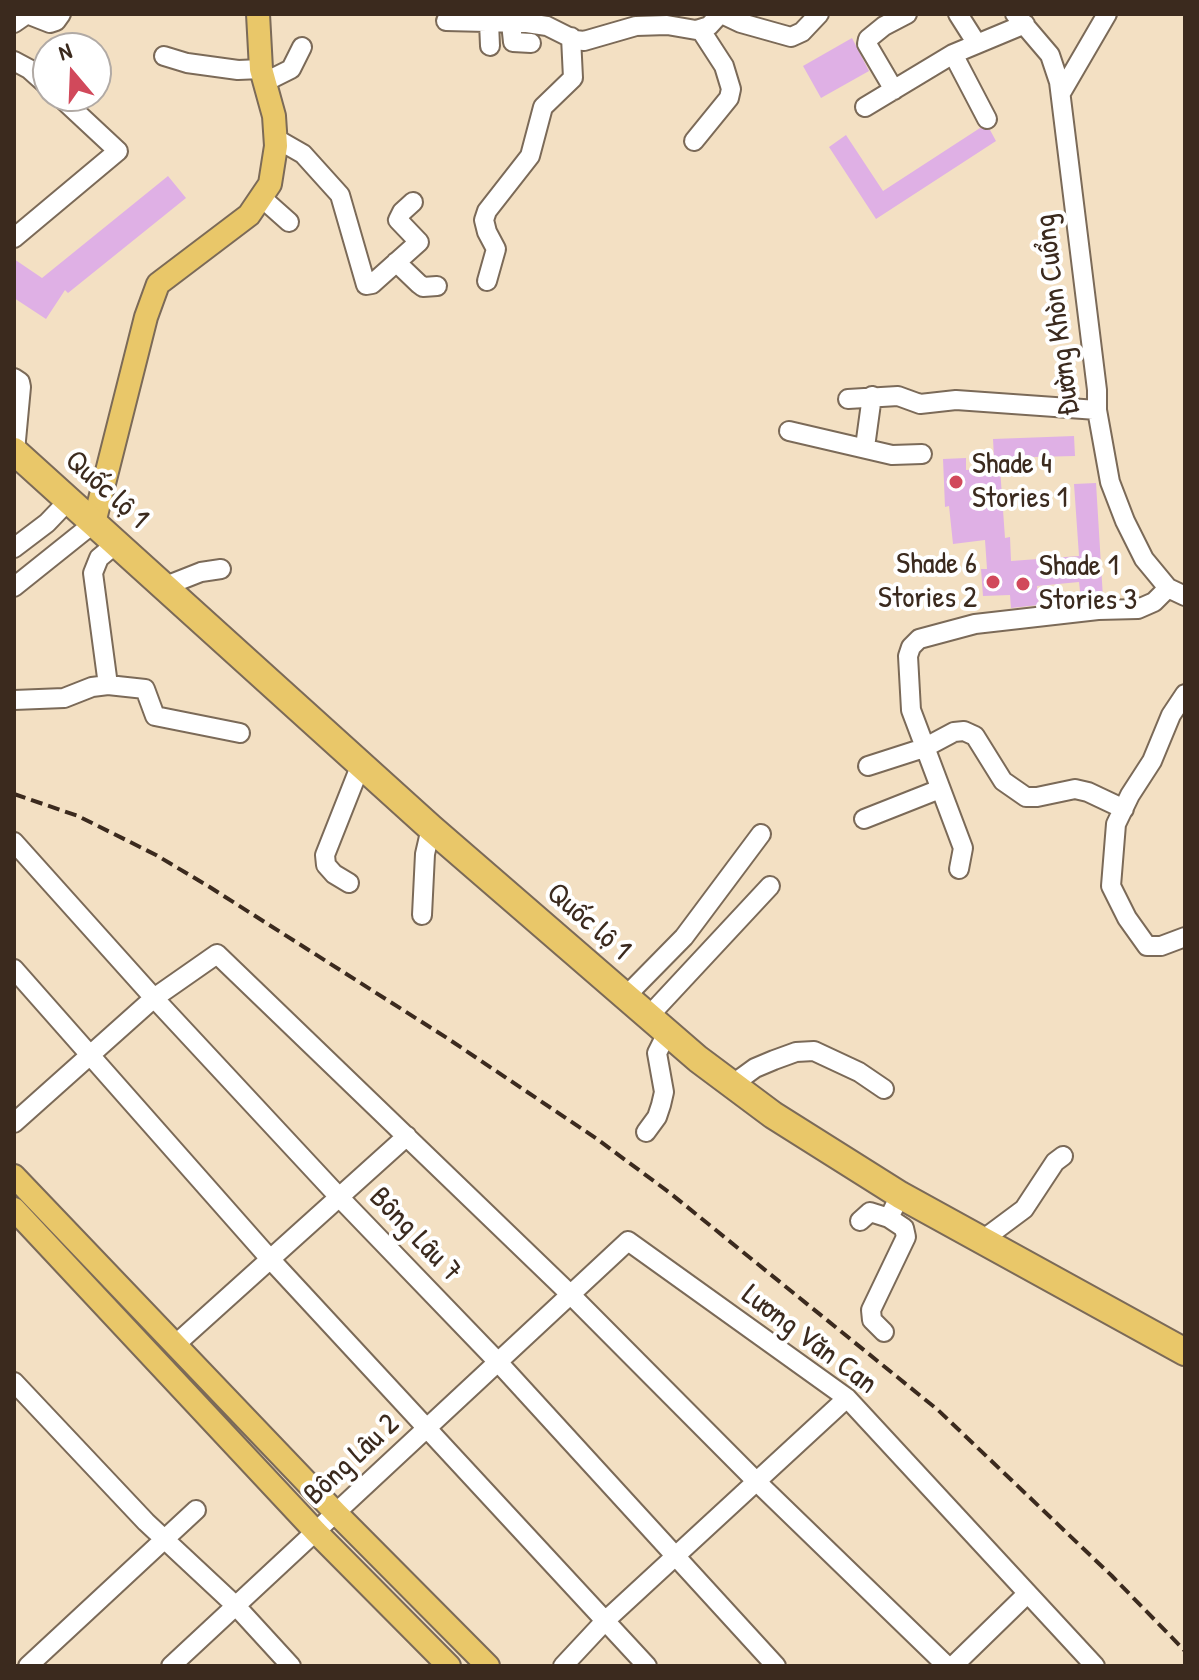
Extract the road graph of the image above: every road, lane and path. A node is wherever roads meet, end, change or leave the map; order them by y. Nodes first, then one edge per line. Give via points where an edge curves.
1 (61, 14) edge
2 (258, 14) edge
3 (721, 14) edge
4 (819, 14) edge
5 (907, 14) edge
6 (958, 14) edge
7 (1107, 14) edge
8 (1020, 19) edge
9 (446, 21) dead end
10 (489, 22) junction
11 (14, 23) edge
12 (511, 23) junction
13 (700, 29) junction
14 (571, 37) junction
15 (531, 43) dead end
16 (977, 44) junction
17 (490, 46) dead end
18 (302, 47) dead end
19 (953, 54) junction
20 (164, 56) dead end
21 (14, 61) edge
22 (32, 72) edge
23 (263, 75) junction
24 (894, 90) junction
25 (1061, 93) junction
26 (865, 107) dead end
27 (76, 112) edge
28 (987, 119) dead end
29 (275, 138) junction
30 (694, 141) dead end
31 (262, 198) junction
32 (413, 202) dead end
33 (289, 222) dead end
34 (14, 238) edge
35 (396, 262) junction
36 (487, 281) dead end
37 (437, 286) dead end
38 (14, 378) edge
39 (872, 396) junction
40 (848, 399) dead end
41 (1097, 410) junction
42 (789, 431) dead end
43 (865, 447) junction
44 (14, 451) edge
45 (922, 454) dead end
46 (69, 500) junction
47 (94, 523) junction
48 (117, 543) junction
49 (14, 548) edge
50 (221, 569) dead end
51 (14, 587) edge
52 (163, 587) junction
53 (1176, 592) edge
54 (108, 685) junction
55 (1185, 694) edge
56 (14, 700) edge
57 (240, 733) dead end
58 (924, 748) junction
59 (361, 764) junction
60 (868, 766) dead end
61 (940, 789) junction
62 (1124, 809) junction
63 (864, 819) dead end
64 (431, 828) junction
65 (761, 834) dead end
66 (14, 842) edge
67 (959, 869) dead end
68 (349, 883) dead end
69 (770, 886) dead end
70 (422, 915) dead end
71 (1185, 937) edge
72 (14, 969) edge
73 (625, 997) junction
74 (154, 998) junction
75 (657, 1025) junction
76 (90, 1056) junction
77 (733, 1084) junction
78 (884, 1089) dead end
79 (14, 1123) edge
80 (646, 1132) dead end
81 (407, 1136) junction
82 (1063, 1156) dead end
83 (14, 1176) edge
84 (340, 1198) junction
85 (895, 1206) junction
86 (14, 1209) edge
87 (860, 1221) dead end
88 (981, 1241) junction
89 (271, 1260) junction
90 (571, 1295) junction
91 (884, 1332) dead end
92 (176, 1344) junction
93 (1185, 1352) edge
94 (498, 1362) junction
95 (14, 1382) edge
96 (847, 1398) junction
97 (427, 1428) junction
98 (756, 1481) junction
99 (196, 1510) dead end
100 (336, 1513) junction
101 (316, 1532) junction
102 (163, 1539) junction
103 (676, 1556) junction
104 (1027, 1594) junction
105 (236, 1606) junction
106 (605, 1621) junction
107 (28, 1666) edge
108 (171, 1666) edge
109 (291, 1666) edge
110 (449, 1666) edge
111 (488, 1666) edge
112 (563, 1666) edge
113 (647, 1666) edge
114 (776, 1666) edge
115 (950, 1666) edge
116 (1095, 1666) edge

1 - 11 street via 50,23 27,14
2 - 23 main road
3 - 4 street via 791,37
3 - 13 street
5 - 24 street via 867,44
6 - 16 street
7 - 25 street
8 - 16 street
8 - 25 street, Đường Khòn Cuổng via 1050,55
9 - 10 street
10 - 12 street
10 - 17 street
12 - 14 street via 547,26
12 - 15 street via 513,42
13 - 14 street via 651,25 584,41
13 - 30 street via 724,66 731,89
14 - 36 street via 573,78 543,107 530,156 487,211 484,220 496,249
16 - 19 street
18 - 23 street via 282,76
19 - 24 street
19 - 28 street
20 - 23 street
21 - 22 street
23 - 29 main road
24 - 26 street
25 - 41 street, Đường Khòn Cuổng
27 - 34 street via 118,151
29 - 31 main road via 270,184
29 - 35 street via 303,154 340,195 366,285
31 - 33 street
31 - 47 main road via 249,215 158,284
32 - 35 street via 398,220 419,242
35 - 37 street via 423,287
38 - 44 street via 21,387
39 - 40 street
39 - 41 street via 898,396 920,404 956,400
39 - 43 street
41 - 53 street, Đường Khòn Cuổng via 1116,498 1144,559
42 - 43 street
43 - 45 street via 892,455
44 - 46 highway, Quốc lộ 1
46 - 47 highway, Quốc lộ 1
46 - 49 street
47 - 48 highway, Quốc lộ 1
47 - 51 street
48 - 52 highway, Quốc lộ 1
48 - 54 street via 99,558 93,573
50 - 52 street
52 - 59 highway, Quốc lộ 1
53 - 58 street via 1138,609 975,624 919,639 908,656 911,710
54 - 56 street via 64,698
54 - 57 street via 145,689 155,716
55 - 62 street
58 - 60 street
58 - 61 street
58 - 62 street via 964,731 975,736 1003,781 1026,797 1075,789
59 - 64 highway, Quốc lộ 1
59 - 68 street via 325,855 326,865
61 - 63 street
61 - 67 street via 963,848
62 - 71 street via 1116,824 1111,886 1115,896 1147,946
64 - 70 street
64 - 73 highway, Quốc lộ 1
65 - 73 street via 684,937
66 - 74 street, Bông Lâu 7
69 - 75 street
72 - 76 street
73 - 75 highway, Quốc lộ 1
74 - 76 street
74 - 81 street via 217,954
74 - 84 street, Bông Lâu 7
75 - 77 highway, Quốc lộ 1
75 - 80 street via 664,1092
76 - 79 street
76 - 89 street
77 - 78 street via 774,1060 814,1051
77 - 85 highway, Quốc lộ 1
81 - 84 street
81 - 90 street
82 - 88 street via 1024,1209
83 - 92 main road
84 - 89 street
84 - 94 street, Bông Lâu 7
85 - 87 street via 870,1212
85 - 88 highway, Quốc lộ 1
85 - 91 street via 906,1237 871,1310 872,1320
86 - 101 main road
88 - 93 highway, Quốc lộ 1
89 - 92 street
89 - 97 street
90 - 94 street, Bông Lâu 2
90 - 96 street, Lương Văn Can via 628,1241
90 - 98 street
92 - 100 main road
94 - 97 street, Bông Lâu 2
94 - 103 street, Bông Lâu 7
95 - 102 street
96 - 98 street
96 - 104 street, Lương Văn Can
97 - 100 street, Bông Lâu 2
97 - 106 street
98 - 103 street
98 - 115 street
99 - 102 street
100 - 101 street, Bông Lâu 2
100 - 111 main road
101 - 105 street, Bông Lâu 2
101 - 110 main road
102 - 105 street
102 - 107 street
103 - 106 street
103 - 114 street, Bông Lâu 7
104 - 115 street
104 - 116 street, Lương Văn Can
105 - 108 street, Bông Lâu 2
105 - 109 street
106 - 112 street
106 - 113 street

